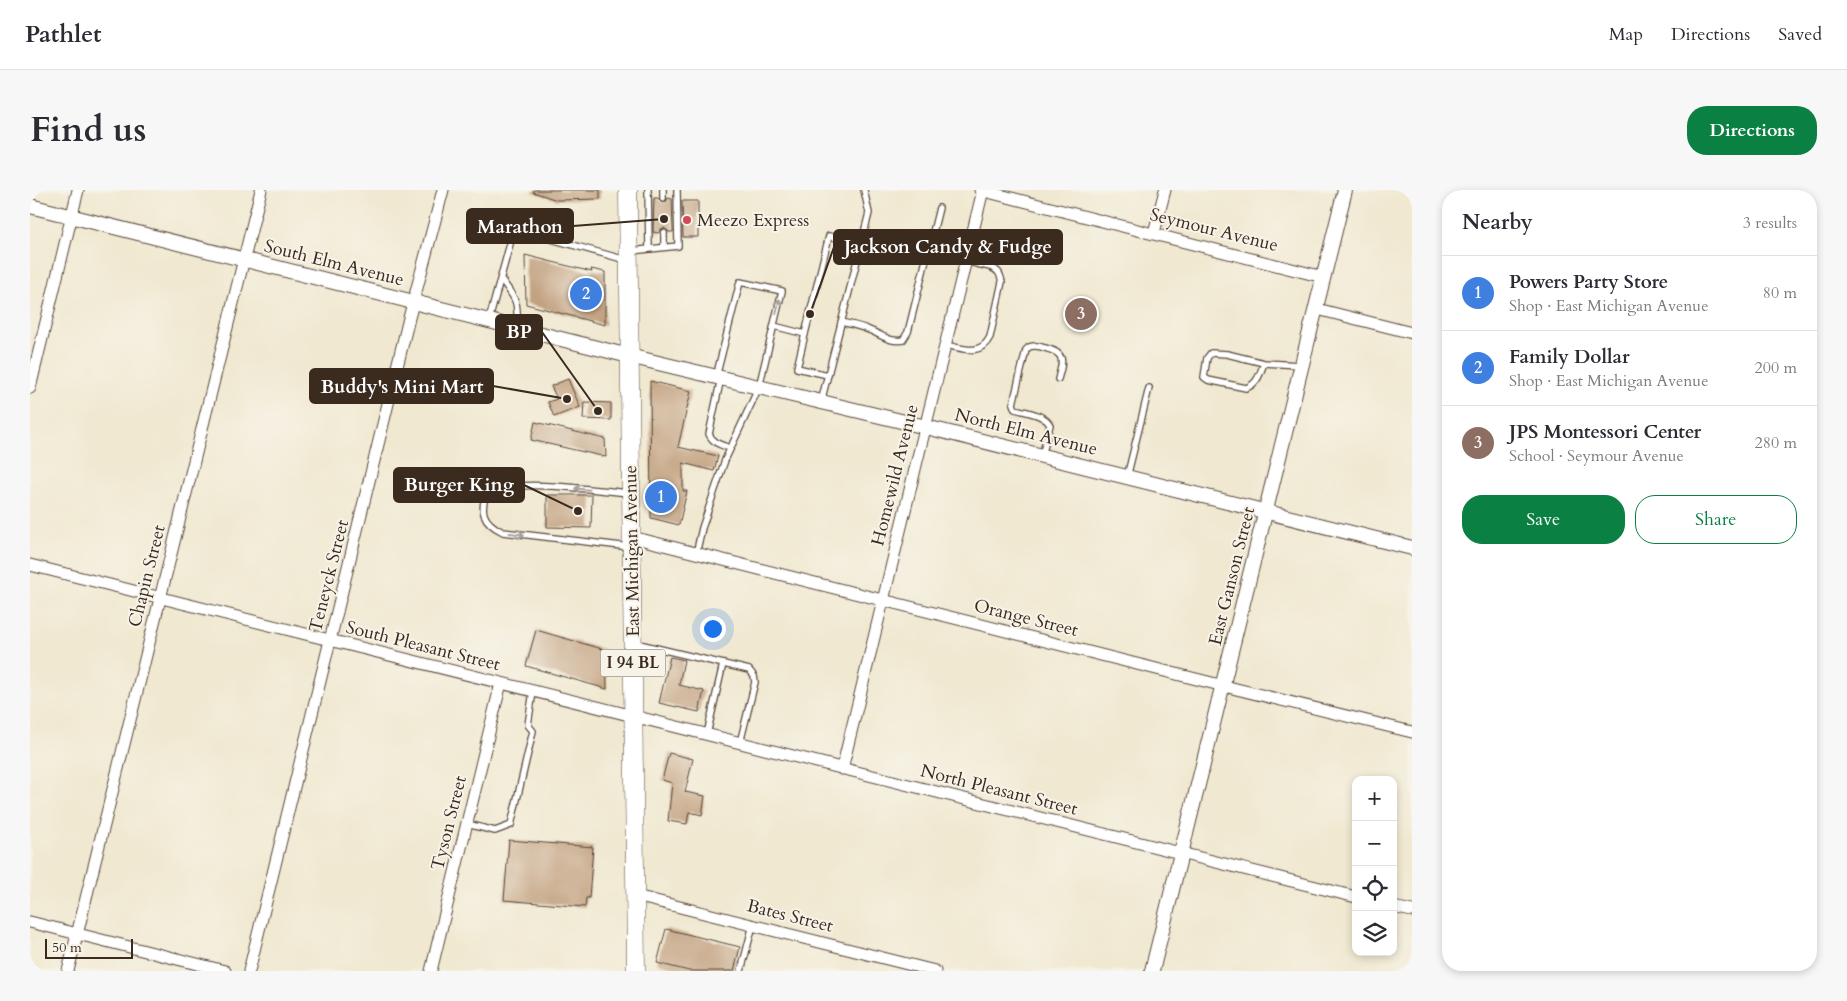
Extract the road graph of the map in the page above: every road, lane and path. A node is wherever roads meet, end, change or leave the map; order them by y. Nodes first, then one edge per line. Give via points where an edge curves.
1 (78, 190) edge
2 (261, 190) edge
3 (443, 190) edge
4 (628, 190) edge
5 (648, 190) edge
6 (663, 190) edge
7 (677, 190) edge
8 (864, 190) edge
9 (982, 190) edge
10 (1165, 190) edge
11 (1345, 190) edge
12 (663, 198) dead end
13 (30, 206) edge
14 (939, 208) dead end
15 (71, 217) junction
16 (664, 232) dead end
17 (1154, 233) junction
18 (863, 237) junction
19 (860, 245) junction
20 (664, 248) junction
21 (649, 249) junction
22 (928, 253) junction
23 (628, 256) junction
24 (244, 259) junction
25 (966, 261) junction
26 (1323, 277) junction
27 (500, 279) junction
28 (413, 302) junction
29 (1317, 309) junction
30 (489, 321) junction
31 (841, 322) junction
32 (774, 326) junction
33 (517, 328) junction
34 (1412, 333) edge
35 (805, 334) junction
36 (945, 345) junction
37 (629, 356) junction
38 (1264, 363) junction
39 (1303, 365) junction
40 (828, 375) junction
41 (719, 377) junction
42 (1058, 379) dead end
43 (759, 387) junction
44 (30, 388) edge
45 (1149, 388) dead end
46 (821, 402) junction
47 (926, 427) junction
48 (730, 448) junction
49 (1042, 456) junction
50 (1128, 477) junction
51 (631, 493) junction
52 (1267, 512) junction
53 (632, 542) junction
54 (1412, 548) edge
55 (696, 554) junction
56 (30, 565) edge
57 (159, 597) junction
58 (882, 600) junction
59 (331, 640) junction
60 (633, 642) junction
61 (723, 664) junction
62 (501, 684) junction
63 (1224, 686) junction
64 (534, 691) junction
65 (634, 716) junction
66 (1412, 732) edge
67 (706, 734) junction
68 (740, 743) junction
69 (842, 769) junction
70 (467, 824) junction
71 (1181, 854) junction
72 (636, 896) junction
73 (1352, 896) edge
74 (1397, 908) edge
75 (1412, 911) edge
76 (30, 922) edge
77 (752, 925) junction
78 (77, 934) junction
79 (68, 971) edge
80 (224, 971) edge
81 (249, 971) edge
82 (431, 971) edge
83 (636, 971) edge
84 (741, 971) edge
85 (935, 971) edge
86 (1152, 971) edge

1 - 15 street
2 - 24 street, Chapin Street
3 - 28 street, Teneyck Street
4 - 23 main road, East Michigan Avenue / I 94 BL
5 - 21 lane
6 - 12 lane
7 - 20 lane via 678,246
8 - 18 lane via 869,213
9 - 17 street, Seymour Avenue
9 - 25 street, Homewild Avenue
10 - 17 street
11 - 26 street, East Ganson Street
13 - 15 street, South Elm Avenue
14 - 22 lane
15 - 24 street, South Elm Avenue
15 - 44 street
16 - 20 lane
17 - 26 street, Seymour Avenue
18 - 19 lane
18 - 22 lane
19 - 31 lane
19 - 35 lane via 829,236
20 - 21 lane
21 - 23 lane
22 - 25 lane
22 - 31 lane via 908,332 903,340 889,339
23 - 27 lane via 519,230 513,233
23 - 37 main road, East Michigan Avenue / I 94 BL
24 - 28 street, South Elm Avenue
24 - 57 street, Chapin Street
25 - 36 street, Homewild Avenue
25 - 36 lane via 990,267 1001,274 990,337 977,350
26 - 29 street, East Ganson Street
27 - 30 lane
27 - 33 lane via 515,298
28 - 30 street, South Elm Avenue
28 - 59 street, Teneyck Street
29 - 34 street
29 - 39 street, East Ganson Street
30 - 33 street, South Elm Avenue
31 - 40 lane
32 - 35 lane
32 -> 41 lane via 782,292 740,282
32 - 43 lane
33 - 37 street, South Elm Avenue
35 - 40 lane via 797,368
36 - 47 street, Homewild Avenue
37 - 41 street, North Elm Avenue
37 - 51 main road, East Michigan Avenue / I 94 BL
38 - 38 lane via 1210,352 1204,377 1246,388 1257,381
38 - 39 lane
39 - 52 street, East Ganson Street
40 - 46 lane
41 - 43 street, North Elm Avenue
41 - 48 lane via 709,434 711,440
42 - 49 lane via 1061,356 1055,350 1029,346 1013,404 1015,409 1039,416 1050,425
43 - 46 street, North Elm Avenue
43 - 48 lane
45 - 50 lane
46 - 47 street, North Elm Avenue
47 - 49 street, North Elm Avenue
47 - 58 street, Homewild Avenue
48 - 55 lane
49 - 50 street, North Elm Avenue
50 - 52 street, North Elm Avenue
51 - 53 main road, East Michigan Avenue / I 94 BL
51 -> 53 lane via 506,486 488,490 483,500 484,517 491,526 503,532
52 - 54 street, North Elm Avenue
52 - 63 street, East Ganson Street
53 - 55 street, Orange Street
53 - 60 main road, East Michigan Avenue / I 94 BL
55 - 58 street, Orange Street
56 - 57 street, South Pleasant Street
57 - 59 street, South Pleasant Street
57 - 78 street, Chapin Street
58 - 63 street, Orange Street
58 - 69 street, Homewild Avenue
59 - 62 street, South Pleasant Street
59 - 81 street, Teneyck Street
60 - 61 lane
60 - 65 main road, East Michigan Avenue / I 94 BL
61 - 67 lane
61 - 68 lane via 749,670 754,676
62 - 64 street, South Pleasant Street
62 - 70 street, Tyson Street
63 - 66 street, Orange Street
63 - 71 street, East Ganson Street
64 - 65 street, South Pleasant Street
64 - 70 lane via 528,725 532,731 511,825 495,831
65 - 67 street, North Pleasant Street
65 - 72 main road, East Michigan Avenue / I 94 BL
67 - 68 street, North Pleasant Street
68 - 69 street, North Pleasant Street
69 - 71 street, North Pleasant Street
70 - 82 street, Tyson Street
71 - 73 street, North Pleasant Street
71 - 86 street, East Ganson Street
72 - 77 street, Bates Street
72 - 83 main road, East Michigan Avenue / I 94 BL
74 - 75 street
76 - 78 street
77 - 84 lane
77 - 85 street, Bates Street
78 - 79 street, Chapin Street
78 - 80 street

